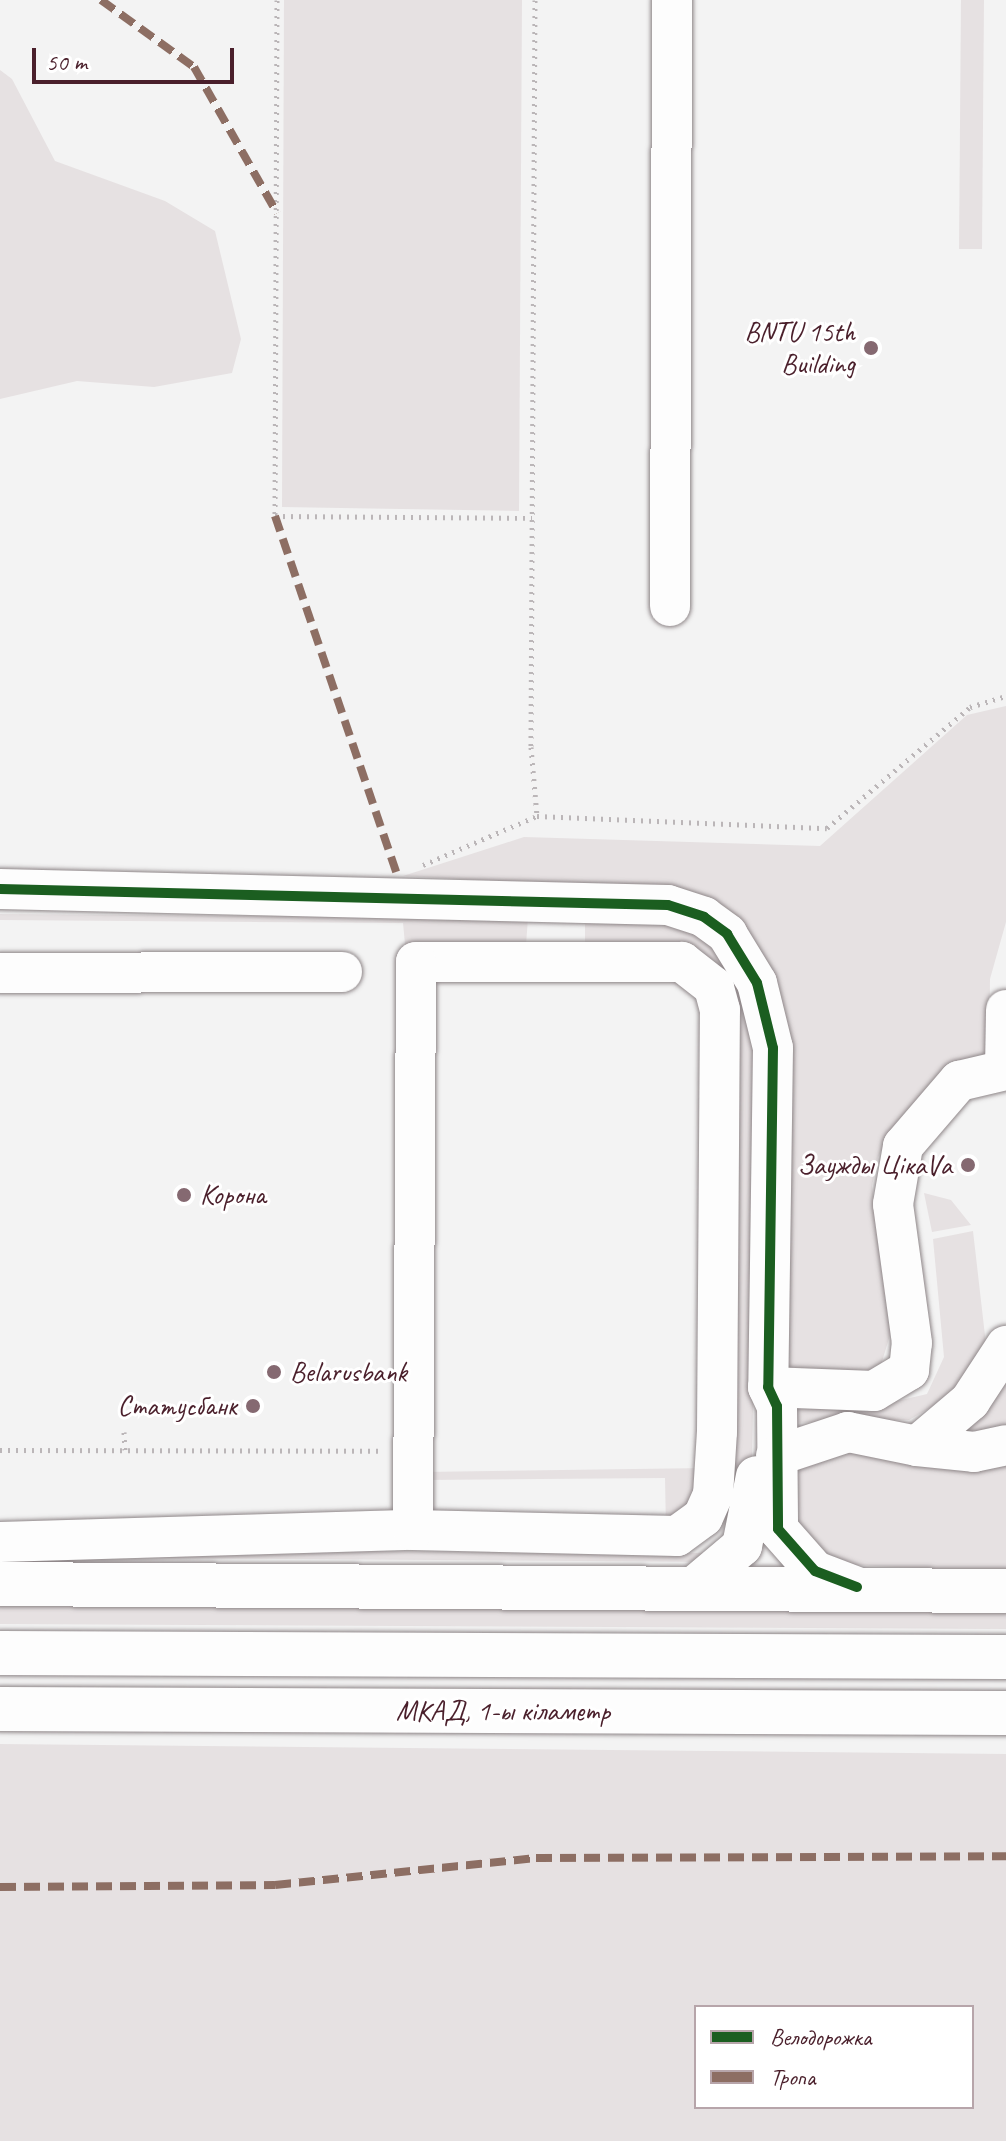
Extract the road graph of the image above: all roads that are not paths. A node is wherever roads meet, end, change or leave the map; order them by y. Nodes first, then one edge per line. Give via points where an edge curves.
1 (672, 0) edge
2 (670, 606) dead end
3 (0, 889) edge
4 (560, 900) junction
5 (557, 962) junction
6 (342, 972) dead end
7 (0, 973) edge
8 (1006, 1010) edge
9 (1005, 1069) edge
10 (1006, 1346) edge
11 (768, 1387) junction
12 (1006, 1445) edge
13 (917, 1446) junction
14 (776, 1456) junction
15 (413, 1530) junction
16 (0, 1542) edge
17 (0, 1584) edge
18 (697, 1584) junction
19 (857, 1587) junction
20 (1006, 1591) edge
21 (0, 1653) edge
22 (1006, 1657) edge
23 (0, 1709) edge
24 (1006, 1713) edge

1 - 2 street
3 - 4 street
4 - 5 street
4 - 11 street via 668,905 704,917 727,934 757,983 773,1048
5 - 15 street via 416,962
5 - 15 street via 682,962 714,987 720,1023 713,1495 703,1517 677,1536
6 - 7 street
8 - 9 street
9 - 11 street via 959,1081 903,1146 895,1172 909,1370 874,1391
10 - 13 street via 970,1401
11 - 14 street via 777,1406
11 - 18 street via 758,1404 750,1528 727,1563
12 - 13 street via 974,1452
13 - 14 street via 848,1432
14 - 19 street via 778,1529 815,1571
15 - 16 street
17 - 18 highway
18 - 19 highway
19 - 20 highway
21 - 22 highway, МКАД, 1-ы кіламетр
23 - 24 highway, МКАД, 1-ы кіламетр

